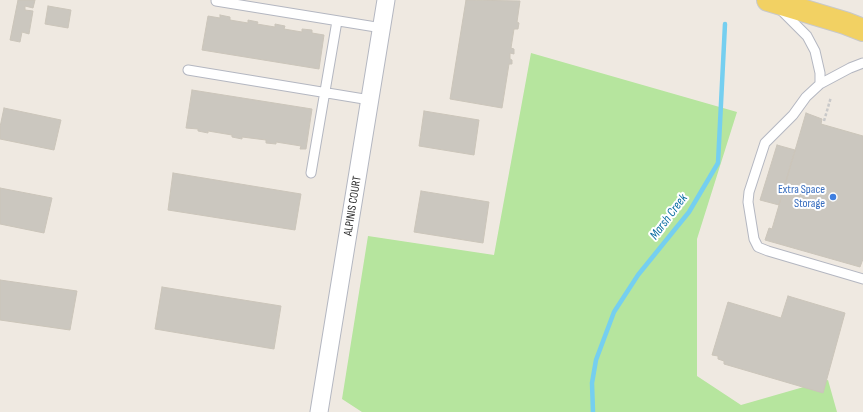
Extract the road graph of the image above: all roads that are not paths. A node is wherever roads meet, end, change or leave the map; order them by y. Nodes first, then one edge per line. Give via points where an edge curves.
1 (386, 0) edge
2 (216, 1) dead end
3 (770, 1) edge
4 (337, 21) junction
5 (382, 28) junction
6 (863, 30) edge
7 (863, 63) edge
8 (188, 70) dead end
9 (820, 84) junction
10 (325, 92) junction
11 (370, 100) junction
12 (311, 173) dead end
13 (863, 279) edge
14 (319, 412) edge

1 - 5 street, ALPINIS COURT
2 - 4 lane
3 - 6 main road
3 - 9 lane via 807,36 815,51
4 - 5 lane
4 - 10 lane
5 - 11 street, ALPINIS COURT
7 - 9 lane
8 - 10 lane
9 - 13 lane via 766,143 749,192 748,202 754,239 758,247 768,251
10 - 11 lane
10 - 12 lane
11 - 14 street, ALPINIS COURT

